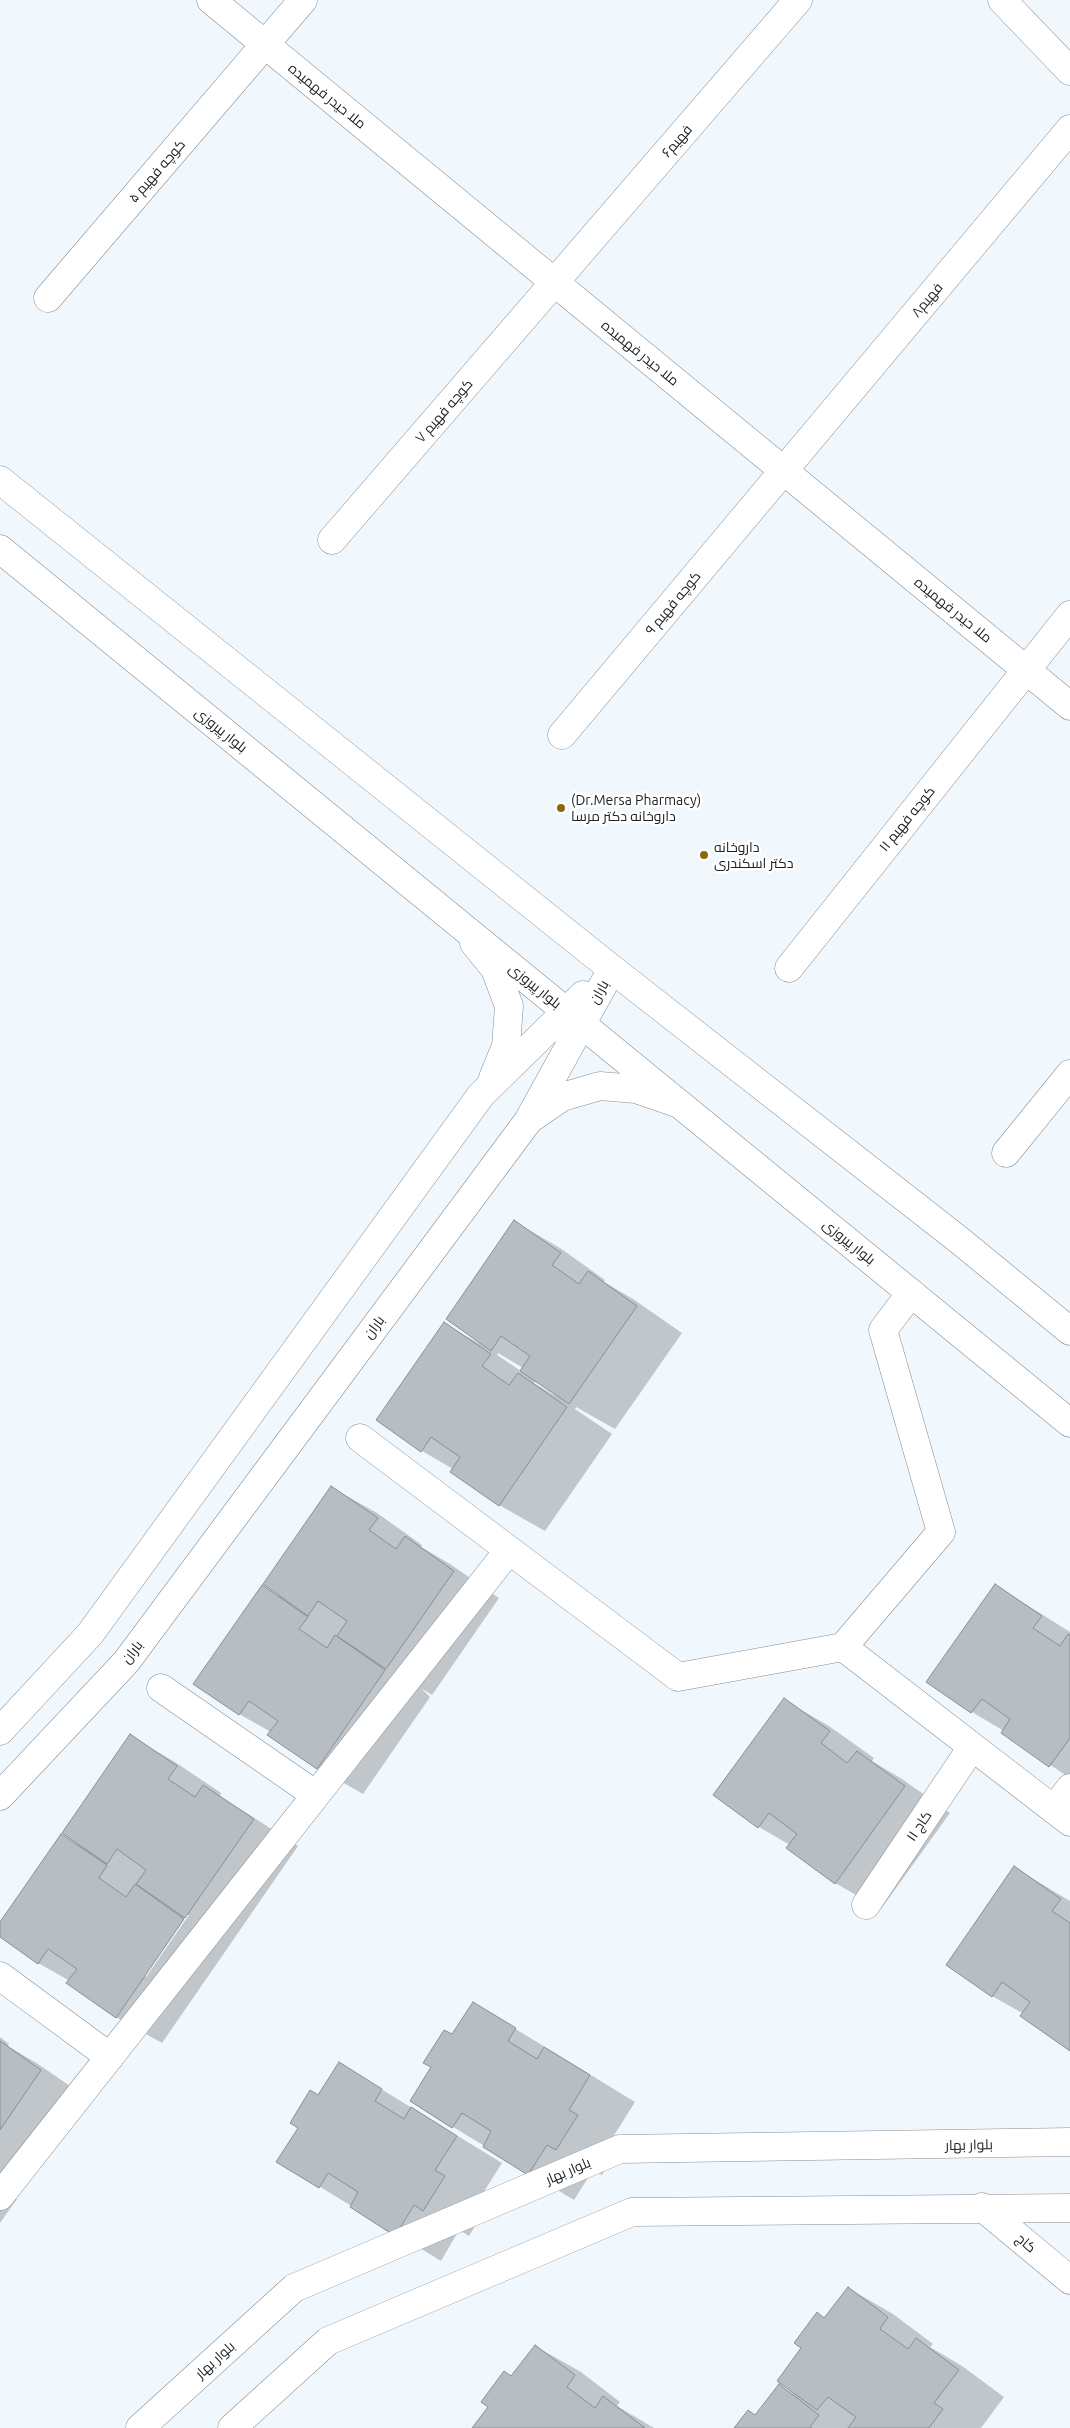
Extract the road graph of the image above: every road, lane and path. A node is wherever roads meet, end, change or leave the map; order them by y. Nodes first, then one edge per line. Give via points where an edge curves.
1 (211, 0) edge
2 (303, 0) edge
3 (798, 0) edge
4 (1002, 0) edge
5 (265, 45) junction
6 (1070, 71) edge
7 (1070, 129) edge
8 (555, 283) junction
9 (48, 298) dead end
10 (783, 470) junction
11 (0, 480) edge
12 (332, 540) dead end
13 (0, 549) edge
14 (1070, 616) edge
15 (1026, 670) junction
16 (1070, 706) edge
17 (562, 735) dead end
18 (459, 924) junction
19 (789, 968) dead end
20 (612, 969) junction
21 (573, 1018) junction
22 (1070, 1074) edge
23 (490, 1086) junction
24 (680, 1104) junction
25 (528, 1121) junction
26 (1006, 1153) dead end
27 (911, 1293) junction
28 (1070, 1331) edge
29 (1070, 1423) edge
30 (360, 1438) dead end
31 (509, 1550) junction
32 (843, 1648) junction
33 (160, 1688) dead end
34 (0, 1731) edge
35 (972, 1747) junction
36 (1070, 1788) edge
37 (316, 1795) junction
38 (0, 1796) edge
39 (1062, 1816) edge
40 (866, 1905) dead end
41 (0, 1976) edge
42 (110, 2057) junction
43 (1070, 2142) edge
44 (0, 2196) edge
45 (982, 2207) junction
46 (1070, 2208) edge
47 (1070, 2280) edge
48 (140, 2428) edge
49 (232, 2428) edge

1 - 5 street, ملا حیدر فهمیده
2 - 5 street, کوچه فهیم ۵
3 - 8 street, فهیم۶
4 - 6 street
5 - 8 street, ملا حیدر فهمیده
5 - 9 street, کوچه فهیم ۵
7 - 10 street, فهیم۸
8 - 10 street, ملا حیدر فهمیده
8 - 12 street, کوچه فهیم ۷
10 - 15 street, ملا حیدر فهمیده
10 - 17 street, کوچه فهیم ۹
11 - 20 street
13 - 18 street, بلوار پیروزی
14 - 15 street, کوچه فهیم ۱۱
15 - 16 street, ملا حیدر فهمیده
15 - 19 street, کوچه فهیم ۱۱
18 - 21 street, بلوار پیروزی
18 - 23 street via 495,968 509,1006 506,1046
20 - 21 street, باران
20 - 28 street via 959,1240
21 - 23 street, باران
21 - 24 street, بلوار پیروزی
21 - 25 street, باران
22 - 26 street
23 - 34 street, باران via 90,1634
24 - 25 street via 636,1089 600,1086 562,1097
24 - 27 street, بلوار پیروزی
25 - 38 street, باران via 126,1662
27 - 29 street, بلوار پیروزی
27 - 32 street via 883,1330 941,1532
30 - 31 street
31 - 32 street via 678,1677
31 - 37 street
32 - 35 street
33 - 37 street
35 - 39 street
35 - 40 street, کاج ۱۱
36 - 39 street
37 - 42 street
41 - 42 street
42 - 44 street
43 - 48 street, بلوار بهار via 620,2149 294,2288
45 - 46 street
45 - 47 street, کاج
45 - 49 street via 632,2212 328,2341

